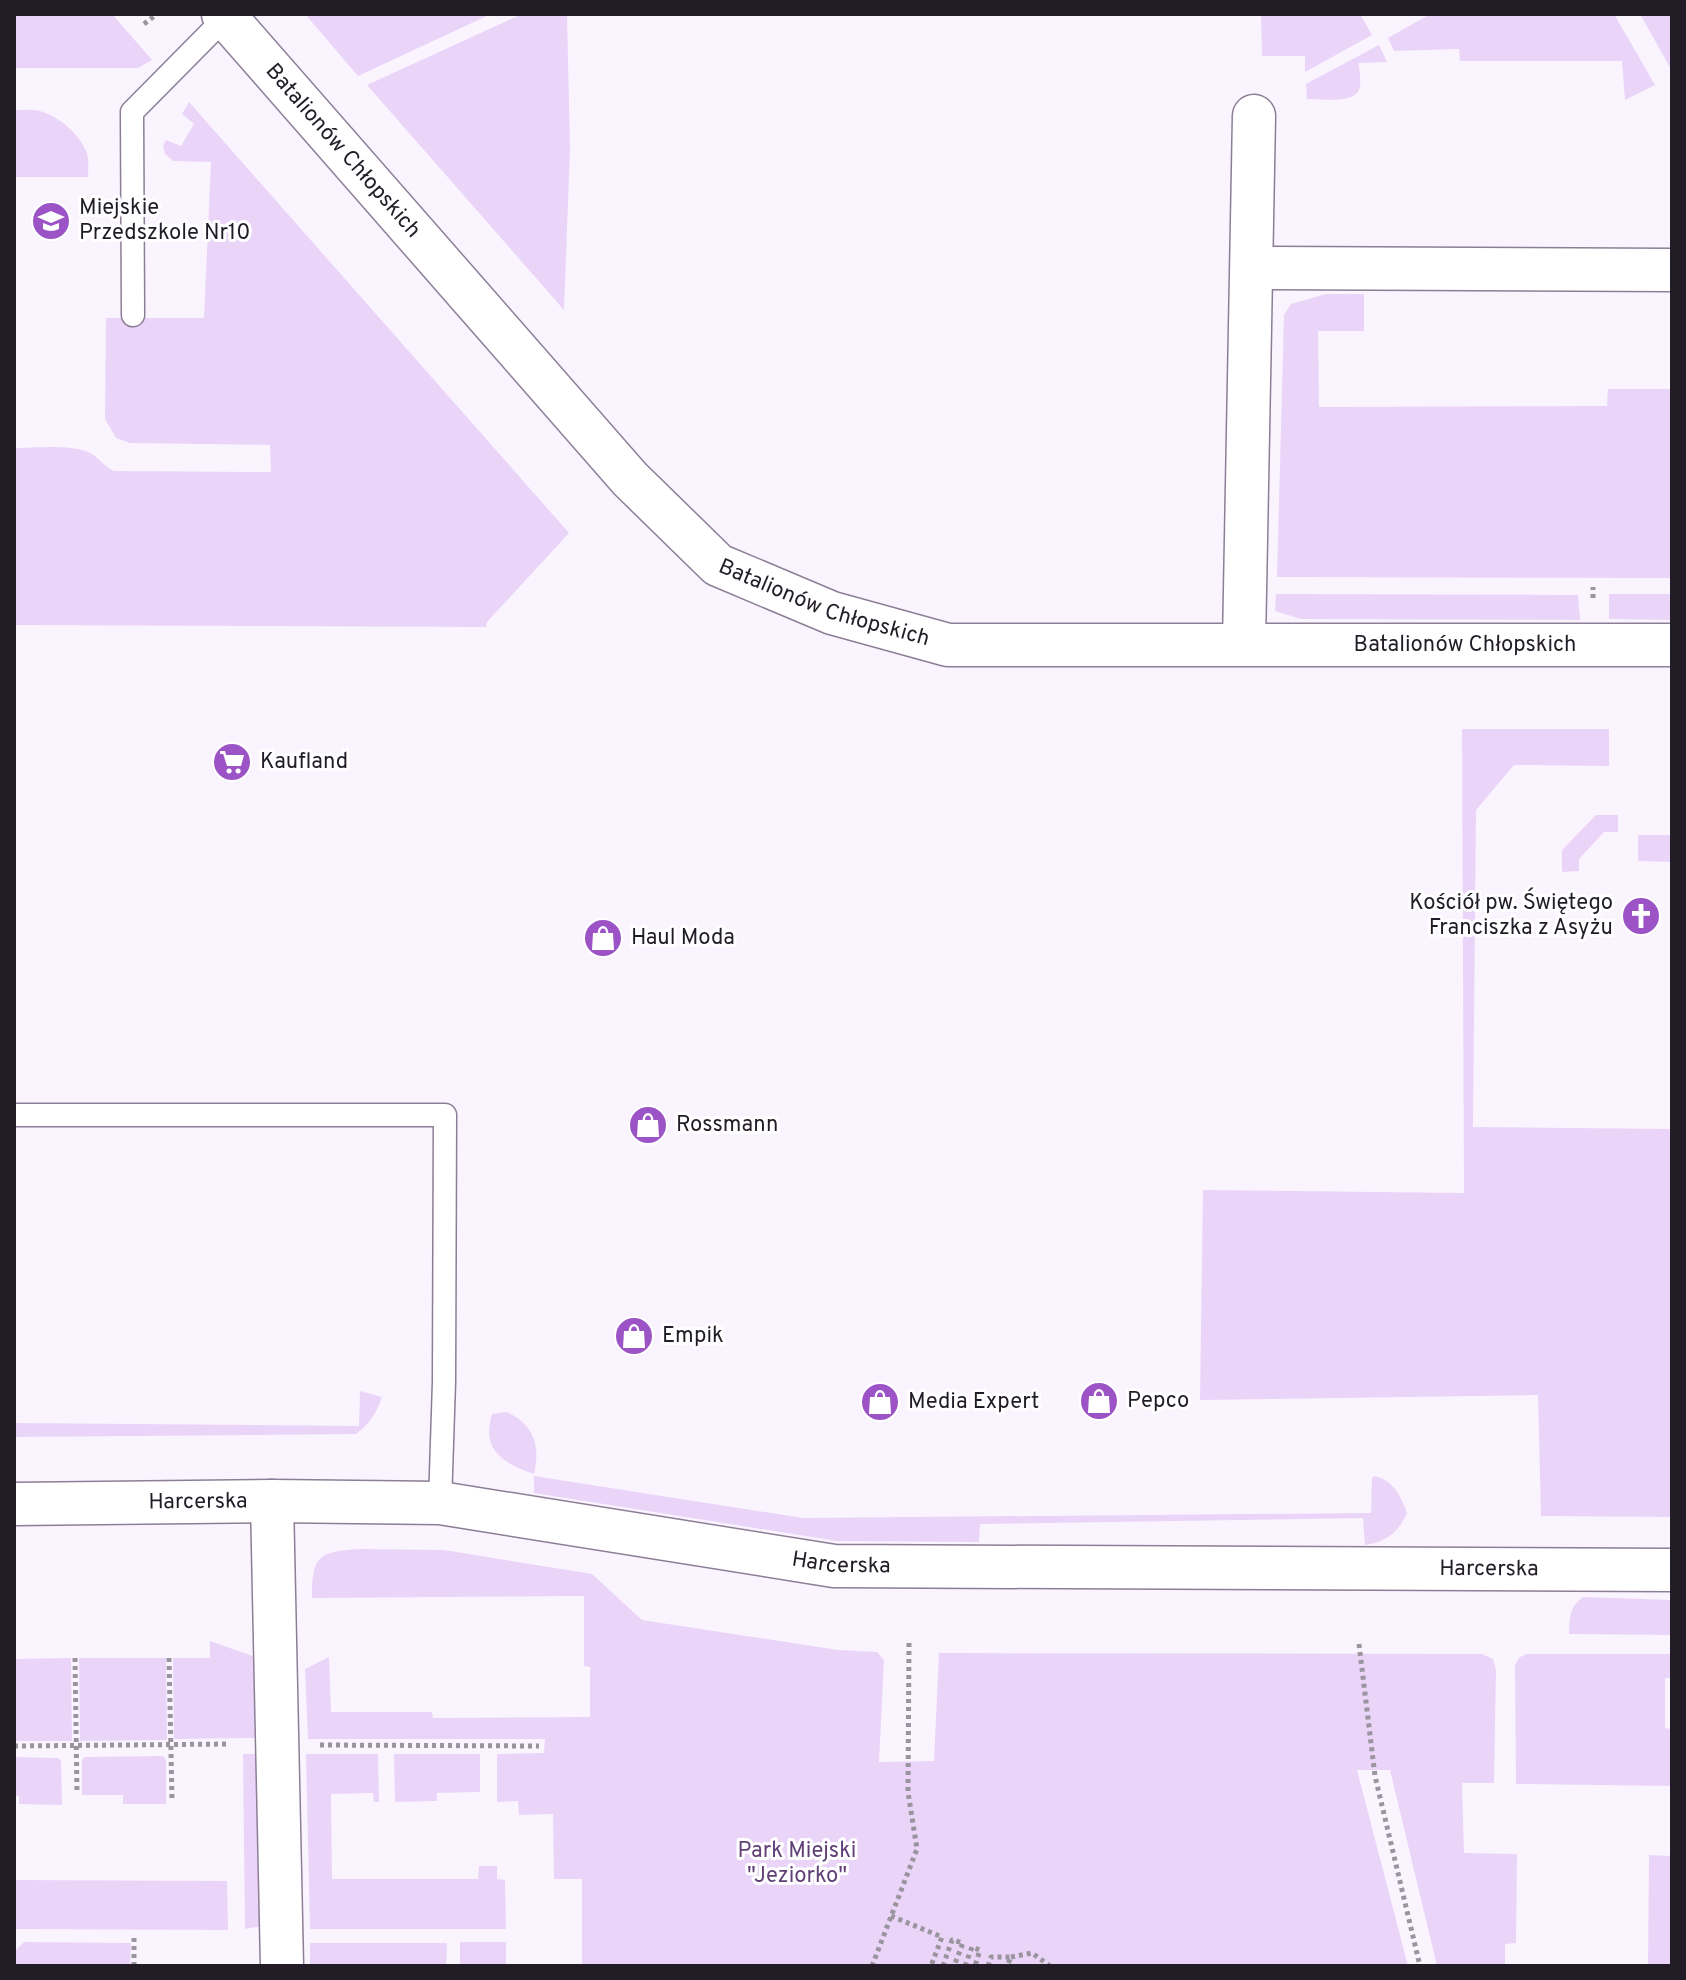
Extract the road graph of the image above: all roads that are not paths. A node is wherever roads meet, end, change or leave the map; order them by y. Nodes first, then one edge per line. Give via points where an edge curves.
1 (224, 16) edge
2 (1254, 116) dead end
3 (1252, 268) junction
4 (1672, 270) edge
5 (133, 315) dead end
6 (1244, 644) junction
7 (1672, 645) edge
8 (14, 1115) edge
9 (272, 1501) junction
10 (440, 1503) junction
11 (14, 1504) edge
12 (1672, 1570) edge
13 (282, 1966) edge

1 - 5 lane via 132,112
1 - 6 street, Batalionów Chłopskich via 630,479 718,565 832,613 948,645
2 - 3 street
3 - 4 street
3 - 6 street
6 - 7 street, Batalionów Chłopskich
8 - 10 lane via 445,1115
9 - 10 street, Harcerska
9 - 11 street, Harcerska
9 - 13 street
10 - 12 street, Harcerska via 834,1566

